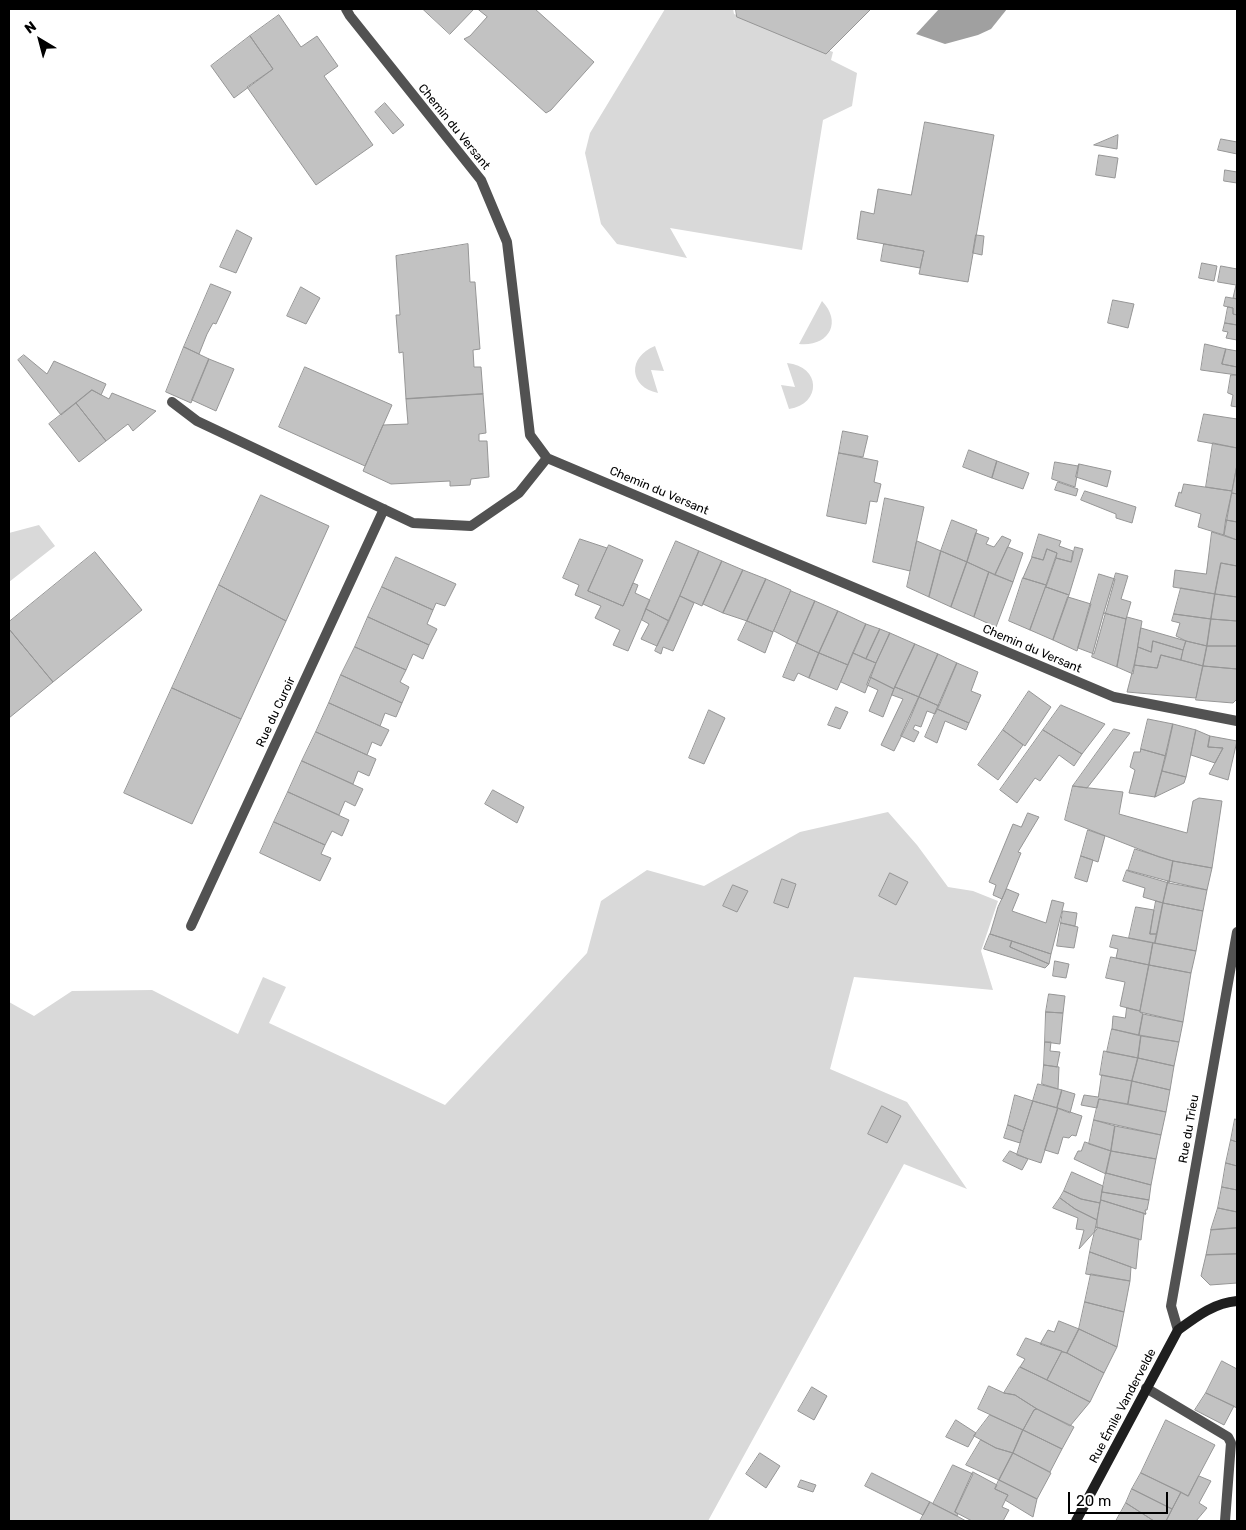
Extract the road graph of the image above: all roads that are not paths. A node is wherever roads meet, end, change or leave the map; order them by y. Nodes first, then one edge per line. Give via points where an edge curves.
1 (346, 9) edge
2 (172, 402) dead end
3 (547, 458) junction
4 (384, 509) junction
5 (1237, 721) edge
6 (191, 926) dead end
7 (1237, 932) edge
8 (1237, 1301) edge
9 (1178, 1330) junction
10 (1146, 1388) junction
11 (1076, 1521) edge
12 (1225, 1521) edge

1 - 3 street, Chemin du Versant via 481,180 507,242 530,435
2 - 4 street via 197,422
3 - 4 street via 518,493 471,526 413,523
3 - 5 street, Chemin du Versant via 1114,697
4 - 6 street, Rue du Curoir
7 - 9 street, Rue du Trieu via 1171,1306
8 - 9 main road via 1224,1302 1203,1312
9 - 10 main road, Rue Émile Vandervelde
10 - 11 main road, Rue Émile Vandervelde
10 - 12 street via 1228,1437 1231,1444

